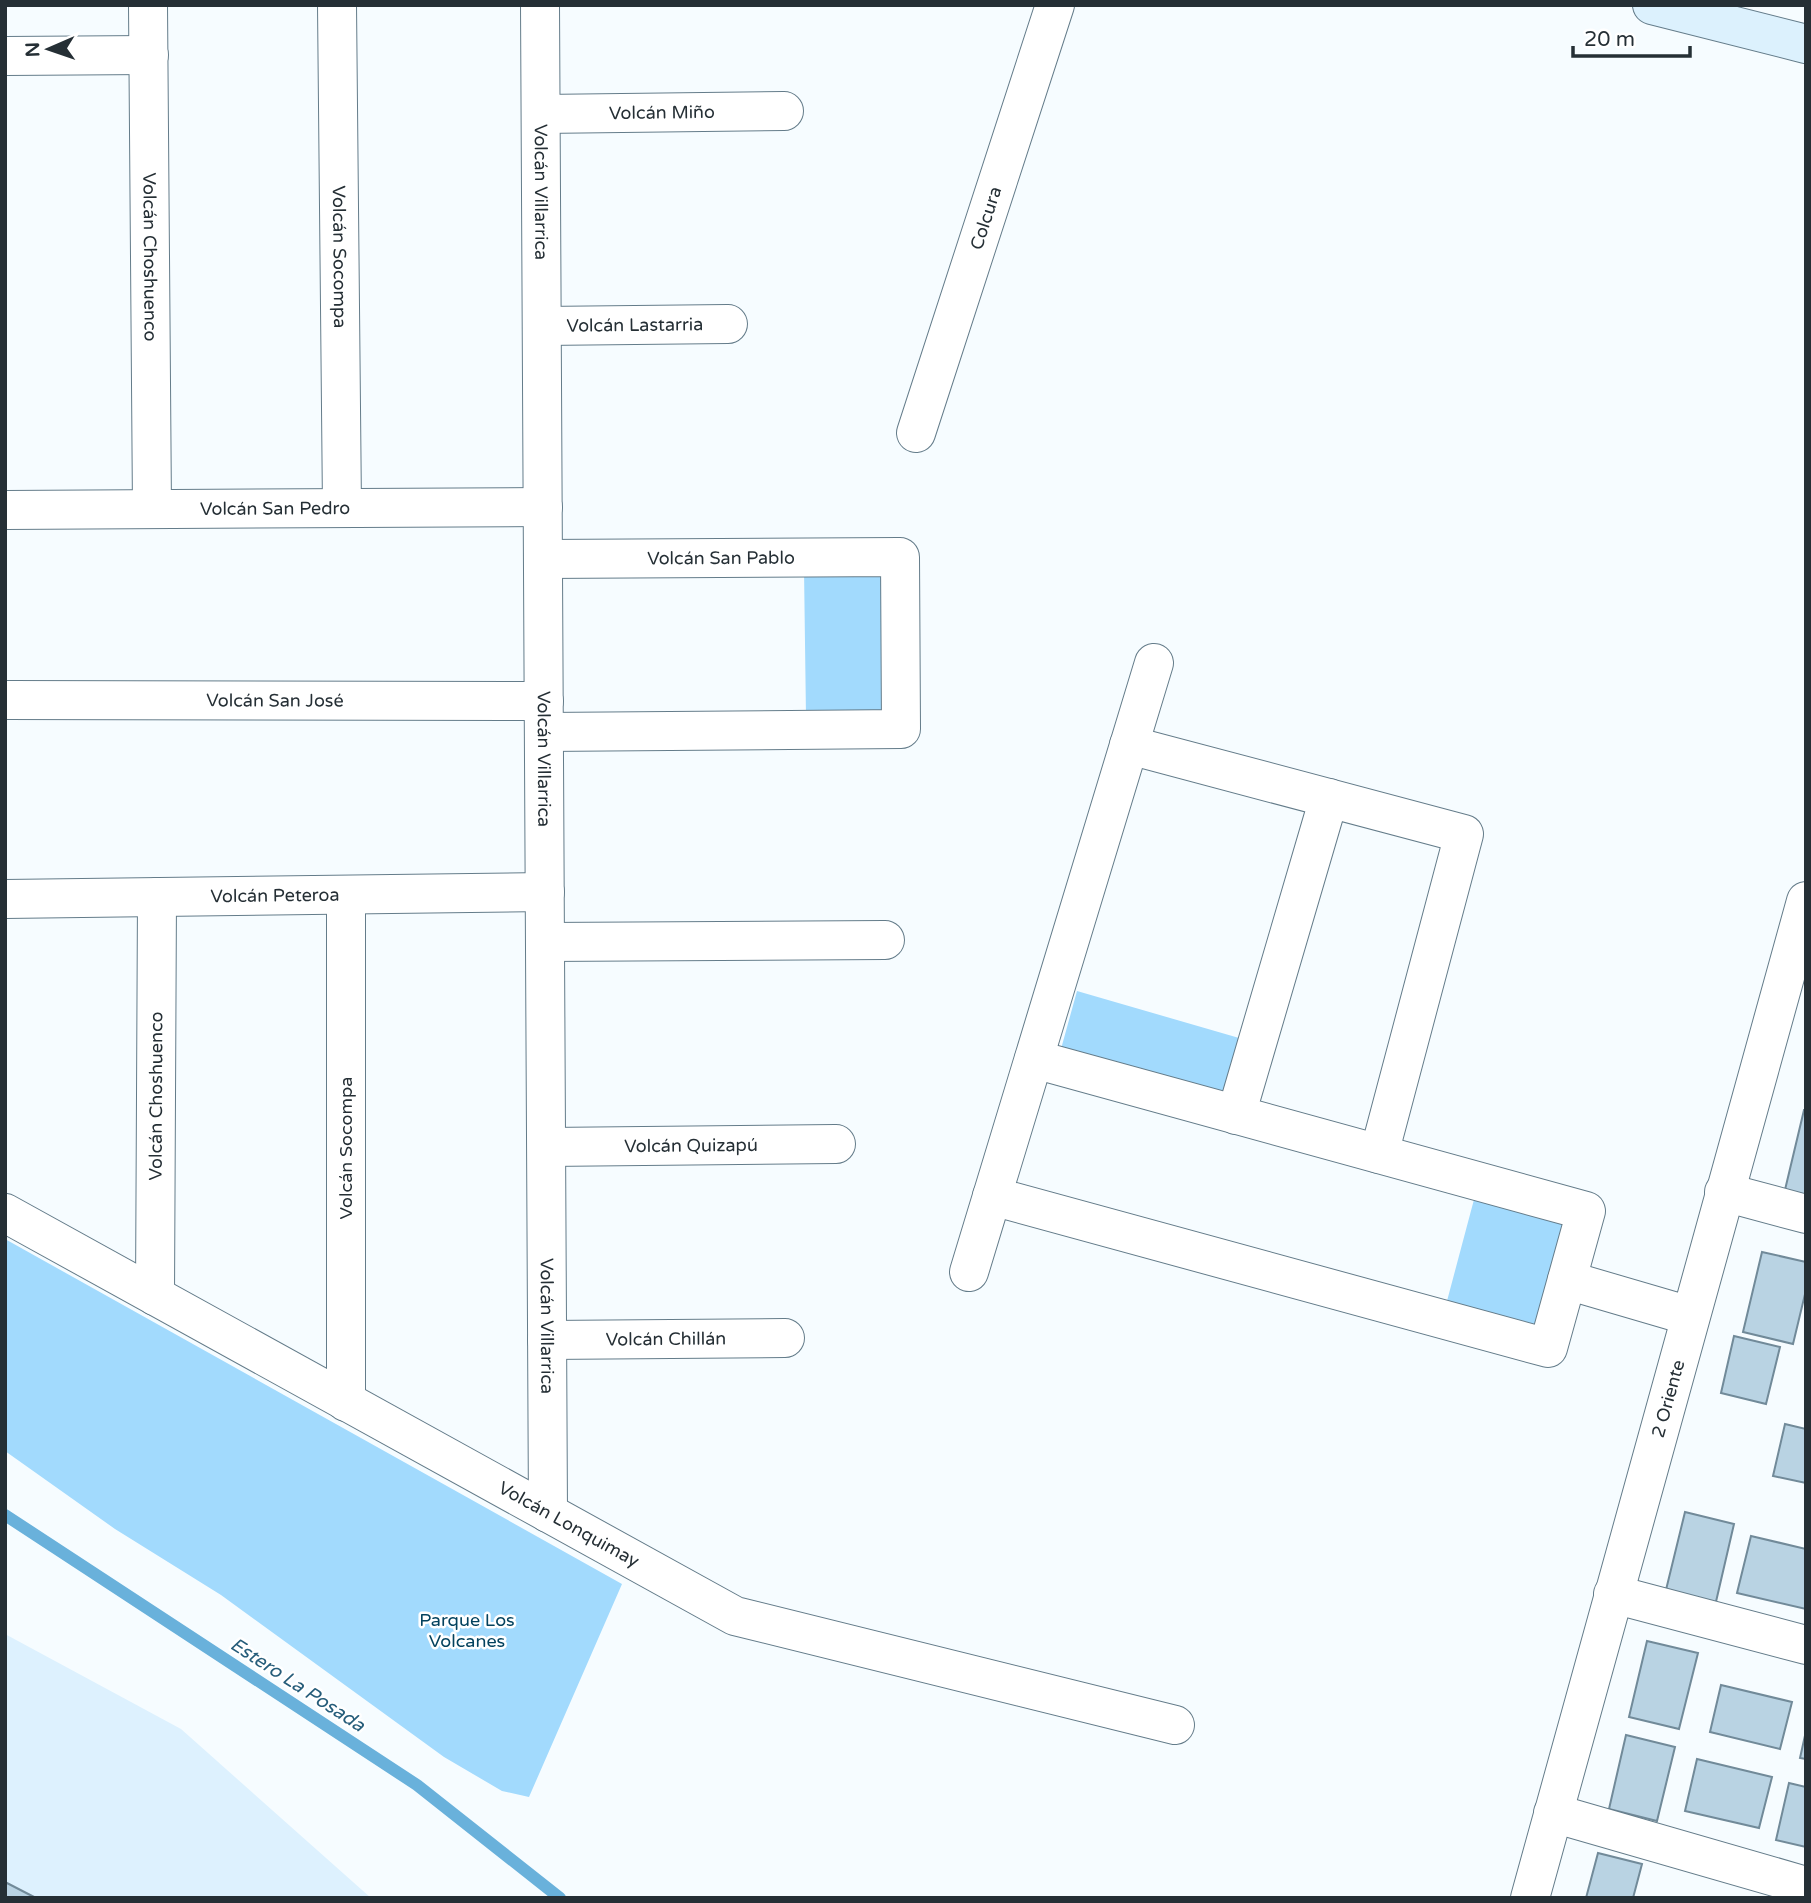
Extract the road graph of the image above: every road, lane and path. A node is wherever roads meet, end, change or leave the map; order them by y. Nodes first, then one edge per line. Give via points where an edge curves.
1 (148, 5) edge
2 (337, 5) edge
3 (540, 5) edge
4 (1055, 5) edge
5 (1652, 5) edge
6 (1806, 44) edge
7 (149, 55) junction
8 (5, 56) edge
9 (784, 111) dead end
10 (541, 114) junction
11 (728, 324) dead end
12 (542, 326) junction
13 (916, 433) dead end
14 (543, 507) junction
15 (342, 508) junction
16 (152, 509) junction
17 (5, 510) edge
18 (543, 559) junction
19 (1154, 663) dead end
20 (5, 700) edge
21 (544, 717) junction
22 (901, 729) joint
23 (1129, 745) junction
24 (1329, 798) junction
25 (545, 892) junction
26 (346, 895) junction
27 (158, 897) junction
28 (5, 899) edge
29 (1806, 901) edge
30 (885, 940) dead end
31 (545, 942) junction
32 (1799, 949) edge
33 (1034, 1059) junction
34 (1236, 1115) junction
35 (836, 1143) dead end
36 (547, 1147) junction
37 (1379, 1154) junction
38 (1724, 1192) junction
39 (992, 1196) junction
40 (5, 1213) edge
41 (1806, 1214) edge
42 (969, 1272) dead end
43 (1567, 1280) junction
44 (155, 1296) junction
45 (1690, 1316) junction
46 (785, 1338) dead end
47 (547, 1340) junction
48 (346, 1402) junction
49 (548, 1513) junction
50 (1613, 1594) junction
51 (1806, 1646) edge
52 (1175, 1725) dead end
53 (1553, 1813) junction
54 (1806, 1886) edge
55 (1530, 1898) edge

1 - 7 street, Volcán Choshuenco
2 - 15 street, Volcán Socompa
3 - 10 street, Volcán Villarrica
4 - 13 street, Colcura
5 - 6 street
7 - 8 street
7 - 16 street, Volcán Choshuenco
9 - 10 street, Volcán Miño
10 - 12 street, Volcán Villarrica
11 - 12 street, Volcán Lastarria
12 - 14 street, Volcán Villarrica
14 - 15 street, Volcán San Pedro
14 - 18 street, Volcán Villarrica
15 - 16 street, Volcán San Pedro
16 - 17 street, Volcán San Pedro
18 - 21 street, Volcán Villarrica
18 - 22 street, Volcán San Pablo via 901,557
19 - 23 street
20 - 21 street, Volcán San José
21 - 22 street, Volcán San José
21 - 25 street, Volcán Villarrica
23 - 24 street
23 - 33 street
24 - 34 street
24 - 37 street via 1464,834
25 - 26 street, Volcán Peteroa
25 - 31 street, Volcán Villarrica
26 - 27 street, Volcán Peteroa
26 - 48 street, Volcán Socompa
27 - 28 street, Volcán Peteroa
27 - 44 street, Volcán Choshuenco
29 - 32 street, 2 Oriente
30 - 31 street
31 - 36 street, Volcán Villarrica
32 - 38 street, 2 Oriente
33 - 34 street
33 - 39 street
34 - 37 street
35 - 36 street, Volcán Quizapú
36 - 47 street, Volcán Villarrica
37 - 43 street via 1586,1211
38 - 41 street
38 - 45 street, 2 Oriente
39 - 42 street
39 - 43 street via 1548,1349
40 - 44 street, Volcán Lonquimay
43 - 45 street
44 - 48 street, Volcán Lonquimay
45 - 50 street, 2 Oriente
46 - 47 street, Volcán Chillán
47 - 49 street, Volcán Villarrica
48 - 49 street, Volcán Lonquimay
49 - 52 street, Volcán Lonquimay via 735,1616
50 - 51 street
50 - 53 street, 2 Oriente
53 - 54 street
53 - 55 street, 2 Oriente

